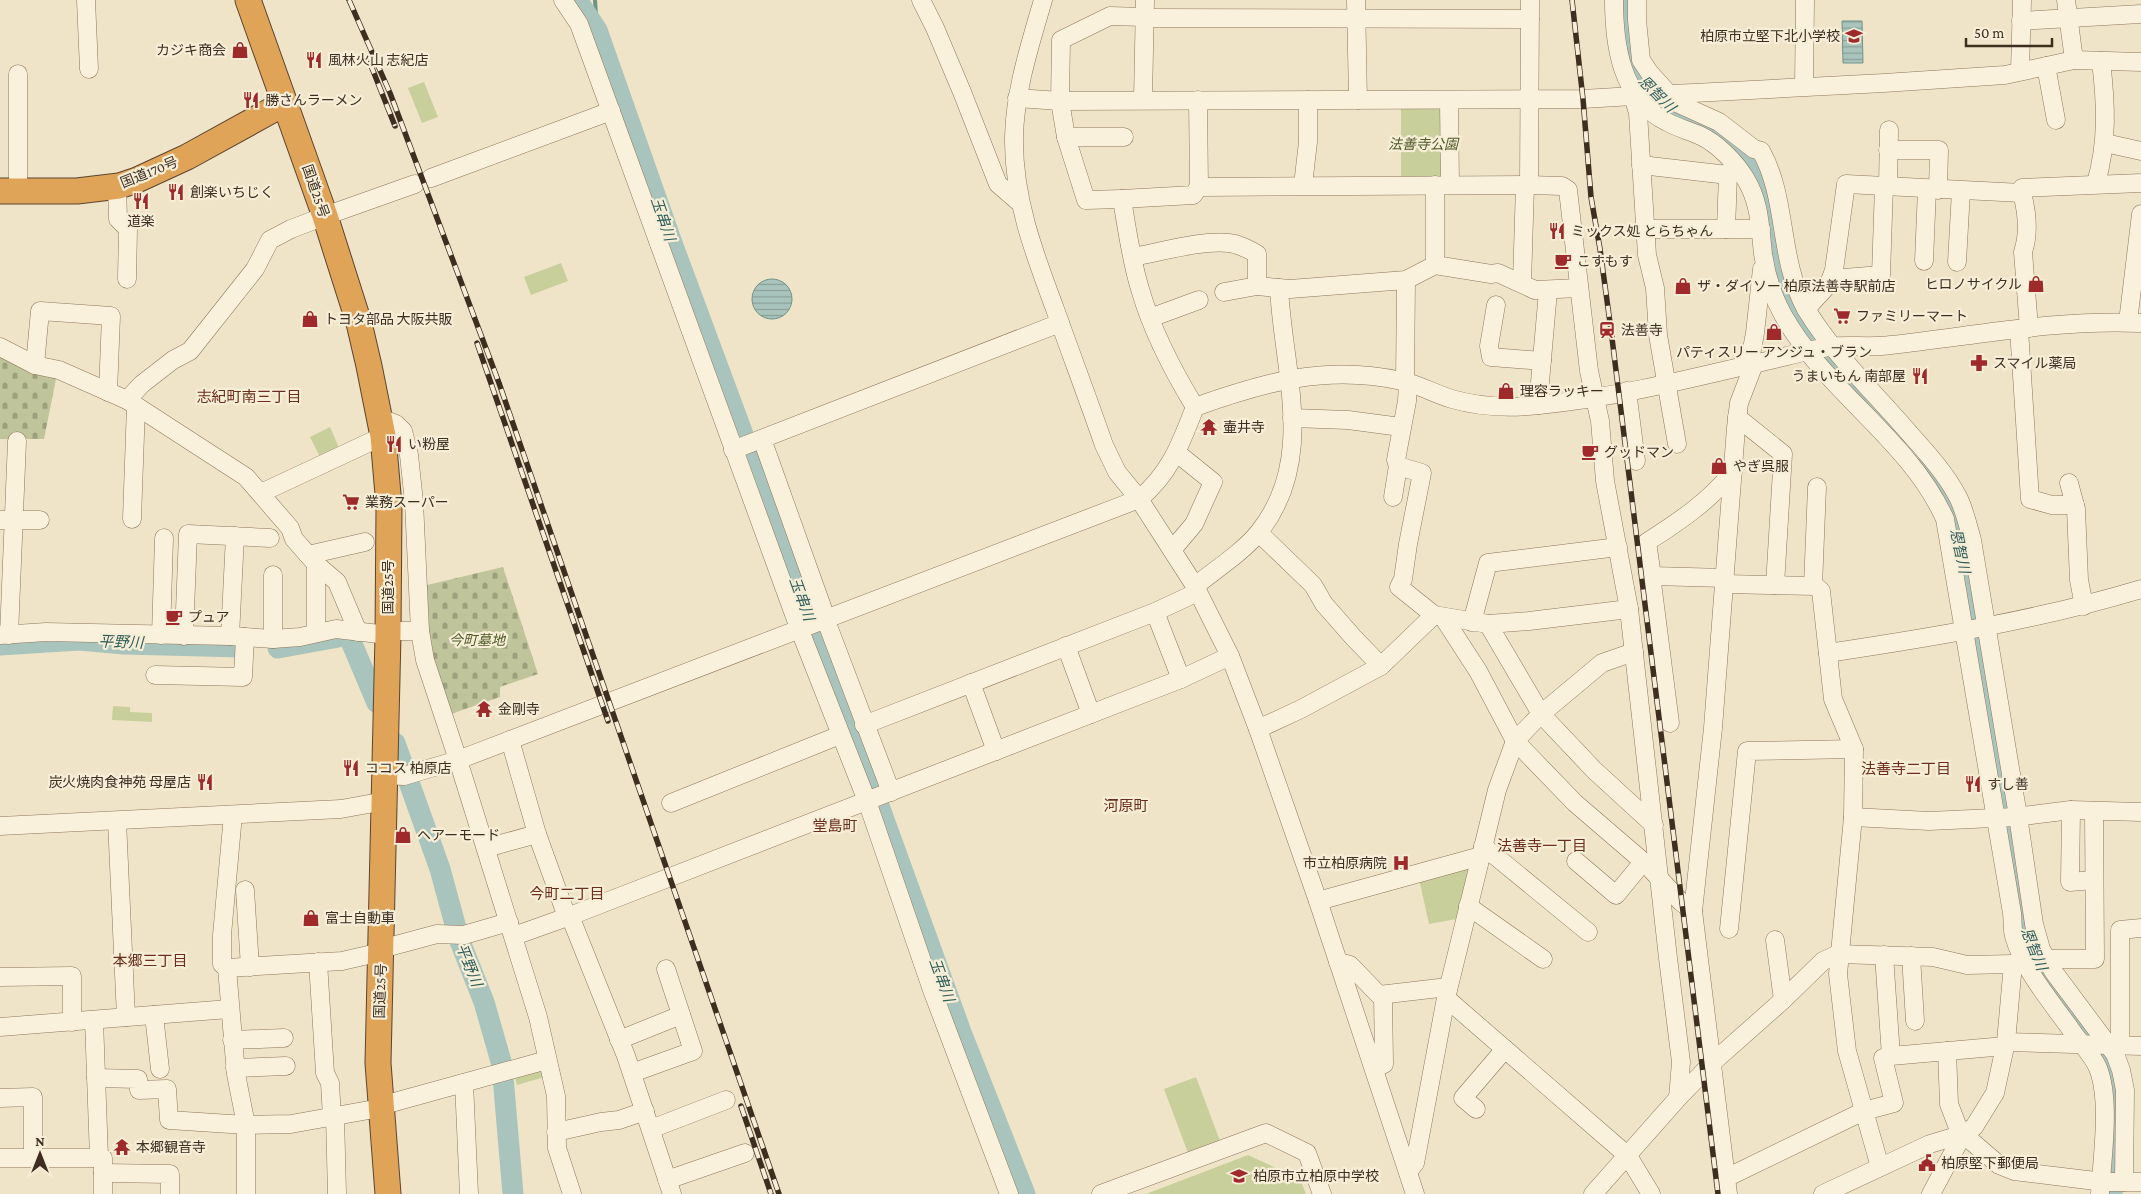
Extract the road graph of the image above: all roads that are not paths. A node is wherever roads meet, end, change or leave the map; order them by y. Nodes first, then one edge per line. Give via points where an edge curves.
1 (86, 0) edge
2 (248, 0) edge
3 (563, 0) edge
4 (921, 0) edge
5 (1043, 0) edge
6 (1356, 0) edge
7 (1530, 0) edge
8 (1614, 0) edge
9 (1637, 0) edge
10 (1805, 0) edge
11 (2022, 0) edge
12 (2067, 9) edge
13 (1144, 12) edge
14 (2141, 14) edge
15 (1356, 19) junction
16 (1530, 19) junction
17 (2021, 21) junction
18 (2074, 60) junction
19 (2101, 61) junction
20 (2141, 62) edge
21 (2046, 66) junction
22 (89, 69) dead end
23 (2020, 71) junction
24 (18, 74) dead end
25 (1804, 86) junction
26 (1669, 94) junction
27 (1017, 98) junction
28 (1529, 99) junction
29 (1142, 100) junction
30 (1198, 100) junction
31 (1308, 100) junction
32 (1358, 100) junction
33 (1449, 100) junction
34 (1060, 101) junction
35 (1640, 101) junction
36 (285, 103) junction
37 (611, 111) junction
38 (2056, 120) dead end
39 (1889, 130) dead end
40 (1066, 136) junction
41 (1124, 137) dead end
42 (2105, 143) junction
43 (1888, 150) junction
44 (2141, 151) edge
45 (1642, 165) junction
46 (1731, 169) junction
47 (2141, 183) edge
48 (2096, 184) junction
49 (1303, 185) junction
50 (1442, 185) junction
51 (1527, 185) junction
52 (117, 186) junction
53 (1886, 186) junction
54 (1200, 187) junction
55 (1933, 189) junction
56 (9, 191) edge
57 (1961, 191) junction
58 (2022, 193) junction
59 (1122, 199) junction
60 (1020, 203) junction
61 (2141, 214) edge
62 (325, 216) junction
63 (1645, 229) junction
64 (1726, 229) junction
65 (1762, 230) junction
66 (1763, 256) junction
67 (1133, 257) junction
68 (1924, 261) dead end
69 (1957, 262) dead end
70 (1435, 266) junction
71 (127, 279) dead end
72 (1830, 279) junction
73 (1406, 280) junction
74 (1522, 283) junction
75 (1257, 286) junction
76 (1279, 288) junction
77 (1579, 288) junction
78 (1548, 291) junction
79 (1224, 292) dead end
80 (1199, 300) dead end
81 (1496, 305) dead end
82 (1806, 309) junction
83 (1150, 318) junction
84 (2134, 322) edge
85 (1060, 323) junction
86 (2024, 329) junction
87 (0, 347) edge
88 (1832, 347) junction
89 (1810, 351) junction
90 (1542, 360) junction
91 (35, 365) junction
92 (1751, 365) junction
93 (1290, 379) junction
94 (1407, 382) junction
95 (1665, 383) junction
96 (1627, 391) junction
97 (108, 392) junction
98 (1595, 398) junction
99 (132, 403) junction
100 (1538, 405) junction
101 (1194, 407) junction
102 (1292, 418) junction
103 (1738, 418) junction
104 (382, 427) junction
105 (1402, 427) junction
106 (759, 440) junction
107 (17, 441) dead end
108 (1677, 444) dead end
109 (737, 449) junction
110 (1177, 454) junction
111 (1636, 461) dead end
112 (1398, 466) junction
113 (1733, 472) junction
114 (2069, 483) dead end
115 (1817, 487) dead end
116 (261, 492) junction
117 (1393, 497) dead end
118 (1139, 499) junction
119 (2075, 505) junction
120 (132, 519) dead end
121 (7, 520) edge
122 (40, 520) dead end
123 (1259, 533) junction
124 (235, 536) junction
125 (164, 538) dead end
126 (270, 538) dead end
127 (365, 542) dead end
128 (1618, 547) junction
129 (1172, 550) junction
130 (312, 560) junction
131 (273, 575) dead end
132 (1652, 576) junction
133 (1725, 581) junction
134 (1774, 585) junction
135 (1813, 586) junction
136 (1196, 589) junction
137 (2141, 589) edge
138 (2084, 606) junction
139 (1629, 609) junction
140 (1155, 612) junction
141 (1439, 616) junction
142 (816, 622) junction
143 (1480, 623) junction
144 (1976, 630) junction
145 (420, 631) junction
146 (358, 632) junction
147 (316, 633) junction
148 (388, 633) junction
149 (5, 635) edge
150 (161, 635) junction
151 (184, 636) junction
152 (237, 637) junction
153 (273, 639) junction
154 (1066, 646) junction
155 (1634, 652) junction
156 (1828, 654) junction
157 (1230, 656) junction
158 (1381, 666) junction
159 (155, 675) dead end
160 (1181, 680) junction
161 (971, 683) junction
162 (1091, 714) junction
163 (1541, 714) junction
164 (1670, 723) dead end
165 (864, 725) junction
166 (1258, 729) junction
167 (840, 735) junction
168 (510, 740) junction
169 (1515, 741) junction
170 (1854, 749) junction
171 (996, 751) junction
172 (458, 760) junction
173 (400, 775) junction
174 (878, 797) junction
175 (385, 801) junction
176 (671, 803) dead end
177 (2071, 810) junction
178 (2094, 811) junction
179 (2141, 812) edge
180 (233, 815) junction
181 (2007, 817) junction
182 (1853, 818) junction
183 (117, 821) junction
184 (1654, 825) junction
185 (0, 826) edge
186 (537, 834) junction
187 (486, 848) junction
188 (1482, 851) junction
189 (1576, 860) dead end
190 (1643, 862) junction
191 (1660, 879) junction
192 (2094, 880) junction
193 (245, 890) dead end
194 (1318, 901) junction
195 (1468, 906) junction
196 (1693, 911) junction
197 (568, 916) junction
198 (247, 917) junction
199 (223, 918) junction
200 (2141, 928) edge
201 (511, 929) junction
202 (1728, 929) dead end
203 (1588, 932) dead end
204 (1774, 940) dead end
205 (381, 950) junction
206 (1838, 954) junction
207 (1884, 955) junction
208 (1911, 956) junction
209 (2017, 956) junction
210 (2046, 958) junction
211 (1543, 959) dead end
212 (318, 962) junction
213 (1338, 962) junction
214 (250, 967) junction
215 (226, 968) junction
216 (666, 969) dead end
217 (0, 977) edge
218 (1447, 992) junction
219 (1383, 995) junction
220 (1784, 1000) junction
221 (229, 1009) junction
222 (154, 1015) junction
223 (681, 1015) junction
224 (126, 1017) junction
225 (94, 1020) junction
226 (1915, 1021) dead end
227 (72, 1022) junction
228 (0, 1027) edge
229 (284, 1038) dead end
230 (232, 1040) junction
231 (619, 1040) junction
232 (2005, 1044) junction
233 (2100, 1044) junction
234 (2141, 1046) edge
235 (1505, 1049) junction
236 (1947, 1051) junction
237 (1891, 1056) junction
238 (547, 1060) junction
239 (1712, 1063) junction
240 (286, 1066) dead end
241 (236, 1068) junction
242 (160, 1069) dead end
243 (1374, 1069) junction
244 (632, 1073) junction
245 (96, 1078) junction
246 (464, 1083) junction
247 (0, 1098) edge
248 (1678, 1098) junction
249 (726, 1100) dead end
250 (380, 1107) junction
251 (1476, 1109) dead end
252 (645, 1110) junction
253 (1864, 1111) junction
254 (333, 1116) junction
255 (246, 1125) junction
256 (652, 1129) junction
257 (556, 1132) junction
258 (1962, 1134) junction
259 (745, 1153) dead end
260 (1628, 1156) junction
261 (0, 1158) edge
262 (34, 1158) junction
263 (101, 1166) junction
264 (1880, 1167) junction
265 (1408, 1172) junction
266 (2117, 1185) edge
267 (1727, 1186) edge
268 (669, 1187) edge
269 (103, 1194) edge
270 (170, 1194) edge
271 (246, 1194) edge
272 (338, 1194) edge
273 (388, 1194) edge
274 (469, 1194) edge
275 (572, 1194) edge
276 (1009, 1194) edge
277 (1102, 1194) edge
278 (1322, 1194) edge
279 (1415, 1194) edge
280 (1593, 1194) edge
281 (1651, 1194) edge
282 (1823, 1194) edge
283 (1931, 1194) edge

1 - 22 street
2 - 36 highway, 国道25号
3 - 37 street via 579,24
4 - 60 street via 959,83 998,184
5 - 27 street
6 - 15 street
7 - 16 street
8 - 35 street via 1617,51 1622,68
9 - 26 street via 1642,60
10 - 25 street
11 - 17 street
12 - 14 street
12 - 17 street
12 - 18 street
13 - 15 street
13 - 29 street
13 - 34 street via 1110,16 1060,40
15 - 16 street
15 - 32 street
16 - 28 street
17 - 23 street
18 - 19 street
18 - 21 street
19 - 20 street
19 - 42 street via 2106,98
21 - 23 street
21 - 38 street
23 - 25 street via 2005,75 1894,83
24 - 56 street
25 - 26 street
26 - 35 street
26 - 82 street via 1678,103 1719,122 1754,149 1761,150 1771,169 1770,177 1779,198 1790,271
27 - 34 street
27 - 60 street via 1014,136
28 - 33 street
28 - 35 street
28 - 51 street
29 - 30 street
29 - 34 street
30 - 31 street
30 - 54 street
31 - 32 street
31 - 49 street
32 - 33 street
33 - 50 street
34 - 40 street
35 - 45 street
35 - 46 street via 1664,121 1703,137
36 - 52 highway, 国道170号 via 187,156
36 - 62 highway, 国道25号
37 - 62 street
37 - 109 street
39 - 43 street
40 - 41 street
40 - 59 street via 1086,200
42 - 44 street
42 - 48 street
43 - 53 street
43 - 55 street via 1939,150
45 - 46 street
45 - 63 street
46 - 64 street
46 - 65 street via 1753,194
47 - 48 street
48 - 58 street via 2022,188
49 - 50 street
49 - 54 street
50 - 51 street
50 - 70 street
51 - 74 street
51 - 77 street via 1562,186 1568,190
52 - 56 highway, 国道170号 via 77,191
52 - 71 street via 118,219 128,229
53 - 55 street
53 - 72 street via 1846,184
53 - 72 street via 1881,275
54 - 59 street via 1194,195
55 - 57 street
55 - 68 street
57 - 58 street
57 - 69 street
58 - 86 street via 2027,209 2026,243 2022,252
59 - 67 street
60 - 85 street
61 - 84 street
62 - 99 street via 270,240 254,268 190,350 142,384
62 - 104 highway, 国道25号 via 359,323
63 - 64 street
63 - 95 street
64 - 65 street
65 - 66 street
66 - 89 street via 1784,317
66 - 92 street
67 - 75 street via 1204,243 1229,243 1257,254
67 - 83 street
70 - 73 street
70 - 74 street via 1498,273
72 - 82 street
73 - 76 street
73 - 94 street
74 - 78 street via 1536,290
75 - 76 street
75 - 79 street
76 - 93 street
77 - 78 street
77 - 98 street
78 - 90 street
80 - 83 street
81 - 90 street via 1489,346 1491,357
82 - 88 street
83 - 101 street
84 - 86 street
85 - 106 street
85 - 118 street via 1104,445 1117,472
86 - 88 street via 1887,346
86 - 119 street via 2030,499 2052,505
87 - 91 street
88 - 89 street
88 - 144 street via 1944,473 1958,498 1972,540
89 - 92 street
89 - 144 street via 1927,485 1945,519
90 - 100 street
91 - 97 street via 59,370
91 - 97 street via 40,311 112,316
92 - 95 street
92 - 103 street via 1739,403
93 - 94 street via 1354,374
93 - 101 street via 1249,388
93 - 102 street
94 - 100 street via 1453,399 1479,404
94 - 105 street
95 - 96 street
95 - 108 street
96 - 98 street
96 - 111 street
97 - 99 street
98 - 100 street
98 - 128 street via 1605,481
99 - 116 street via 246,477
99 - 120 street
101 - 110 street
102 - 105 street via 1348,420
102 - 123 street via 1290,469 1279,500
103 - 113 street
103 - 134 street via 1783,454
104 - 116 street
104 - 145 street via 396,424 403,431 409,455
104 - 148 highway, 国道25号 via 389,506
105 - 112 street via 1396,454
106 - 109 street
106 - 142 street
107 - 121 street
109 - 142 street
110 - 118 street via 1150,490
110 - 129 street via 1214,482 1194,524
112 - 117 street
112 - 141 street via 1422,473 1399,587
113 - 132 street via 1696,509 1647,542
113 - 133 street
114 - 119 street
115 - 135 street
116 - 130 street
118 - 129 street
118 - 142 street
119 - 138 street
121 - 122 street
121 - 149 street
123 - 136 street
123 - 158 street via 1313,585 1324,604
124 - 126 street
124 - 151 street via 188,534
124 - 152 street
125 - 150 street
127 - 130 street
128 - 139 street
128 - 143 street via 1488,563
129 - 136 street
130 - 146 street via 338,582
130 - 147 street
131 - 153 street
132 - 133 street
132 - 164 street
133 - 134 street
133 - 196 street
134 - 135 street
135 - 156 street via 1821,591
136 - 140 street
136 - 157 street
137 - 138 street
138 - 144 street
139 - 143 street via 1529,621
139 - 155 street
140 - 154 street
140 - 160 street
141 - 143 street
141 - 158 street
141 - 169 street via 1478,671
142 - 165 street
142 - 167 street
142 - 168 street
143 - 163 street
144 - 156 street
144 - 181 street
144 - 181 street
145 - 148 street
145 - 172 street via 424,660
146 - 147 street via 336,629
146 - 148 street
147 - 153 street
148 - 173 highway, 国道25号
149 - 150 street via 46,632
150 - 151 street
151 - 152 street
152 - 153 street
152 - 159 street via 243,677
154 - 161 street
154 - 162 street
155 - 163 street via 1602,664
155 - 184 street
156 - 170 street via 1833,699
157 - 160 street
157 - 166 street
158 - 166 street
160 - 162 street
161 - 165 street
161 - 171 street
162 - 171 street
163 - 169 street
163 - 184 street via 1594,770
165 - 174 street
166 - 194 street
167 - 174 street
167 - 176 street
168 - 172 street
168 - 186 street
169 - 188 street via 1497,790
169 - 190 street via 1575,803
170 - 182 street
170 - 202 street via 1748,751
171 - 174 street
172 - 173 street
172 - 187 street
173 - 175 highway, 国道25号
174 - 197 street
174 - 276 street via 932,990
175 - 180 street via 341,809
175 - 205 highway, 国道25号
177 - 178 street
177 - 181 street
177 - 192 street via 2070,882
178 - 179 street
178 - 192 street
180 - 183 street
180 - 199 street
181 - 182 street via 1929,821
181 - 209 street
181 - 210 street via 2034,924
182 - 206 street
183 - 185 street
183 - 224 street
184 - 191 street
186 - 187 street
186 - 197 street
187 - 201 street
188 - 194 street
188 - 195 street
188 - 203 street
189 - 190 street via 1616,895
190 - 191 street
191 - 196 street
191 - 248 street via 1681,1062
192 - 210 street via 2095,959
193 - 198 street
194 - 213 street
195 - 211 street
195 - 218 street
196 - 239 street
197 - 201 street
197 - 231 street
198 - 199 street
198 - 214 street
199 - 215 street via 222,964
200 - 233 street via 2120,930
201 - 205 street via 437,934
201 - 238 street via 538,1017
204 - 220 street
205 - 212 street via 342,961
205 - 250 highway, 国道25号
206 - 207 street
206 - 220 street via 1823,961
206 - 253 street via 1847,1052
207 - 208 street
207 - 237 street
208 - 209 street via 1968,965
208 - 226 street
209 - 232 street
209 - 233 street via 2028,966 2050,1000
210 - 233 street
212 - 214 street
212 - 254 street via 325,1073 330,1083
213 - 219 street via 1350,965
213 - 243 street
214 - 215 street
215 - 221 street
216 - 223 street
217 - 227 street via 72,976
218 - 219 street
218 - 235 street
218 - 265 street via 1414,1163
219 - 243 street via 1384,1064
220 - 239 street
221 - 222 street
221 - 230 street
222 - 224 street
222 - 242 street
223 - 231 street
223 - 244 street via 693,1052
224 - 225 street
225 - 227 street
225 - 245 street
227 - 228 street
229 - 230 street
230 - 241 street
231 - 244 street
232 - 233 street
232 - 236 street
232 - 258 street via 1995,1093 1974,1128
233 - 234 street
233 - 266 street via 2097,1066 2105,1098
233 - 266 street via 2114,1054 2125,1090
235 - 251 street via 1463,1098
235 - 260 street
236 - 237 street
236 - 258 street via 1949,1104
237 - 253 street via 1883,1058 1894,1103
238 - 246 street
238 - 257 street via 556,1096
239 - 248 street
239 - 267 street
240 - 241 street
241 - 255 street
243 - 265 street
244 - 252 street
245 - 255 street via 138,1079 138,1090 166,1089 169,1120
245 - 263 street
246 - 250 street
246 - 274 street
247 - 262 street via 33,1097
248 - 260 street
249 - 256 street
250 - 254 street
250 - 273 highway, 国道25号
252 - 256 street
252 - 257 street via 619,1120
253 - 264 street
253 - 267 street
254 - 255 street via 290,1124
254 - 272 street
255 - 271 street
256 - 268 street
257 - 275 street via 557,1148
258 - 264 street via 1930,1144
258 - 266 street via 1999,1165 2014,1171
258 - 283 street
259 - 268 street
260 - 280 street
260 - 281 street
261 - 262 street
262 - 263 street
263 - 269 street
263 - 270 street via 170,1174
264 - 282 street
265 - 279 street
277 - 278 street via 1266,1133 1307,1153

